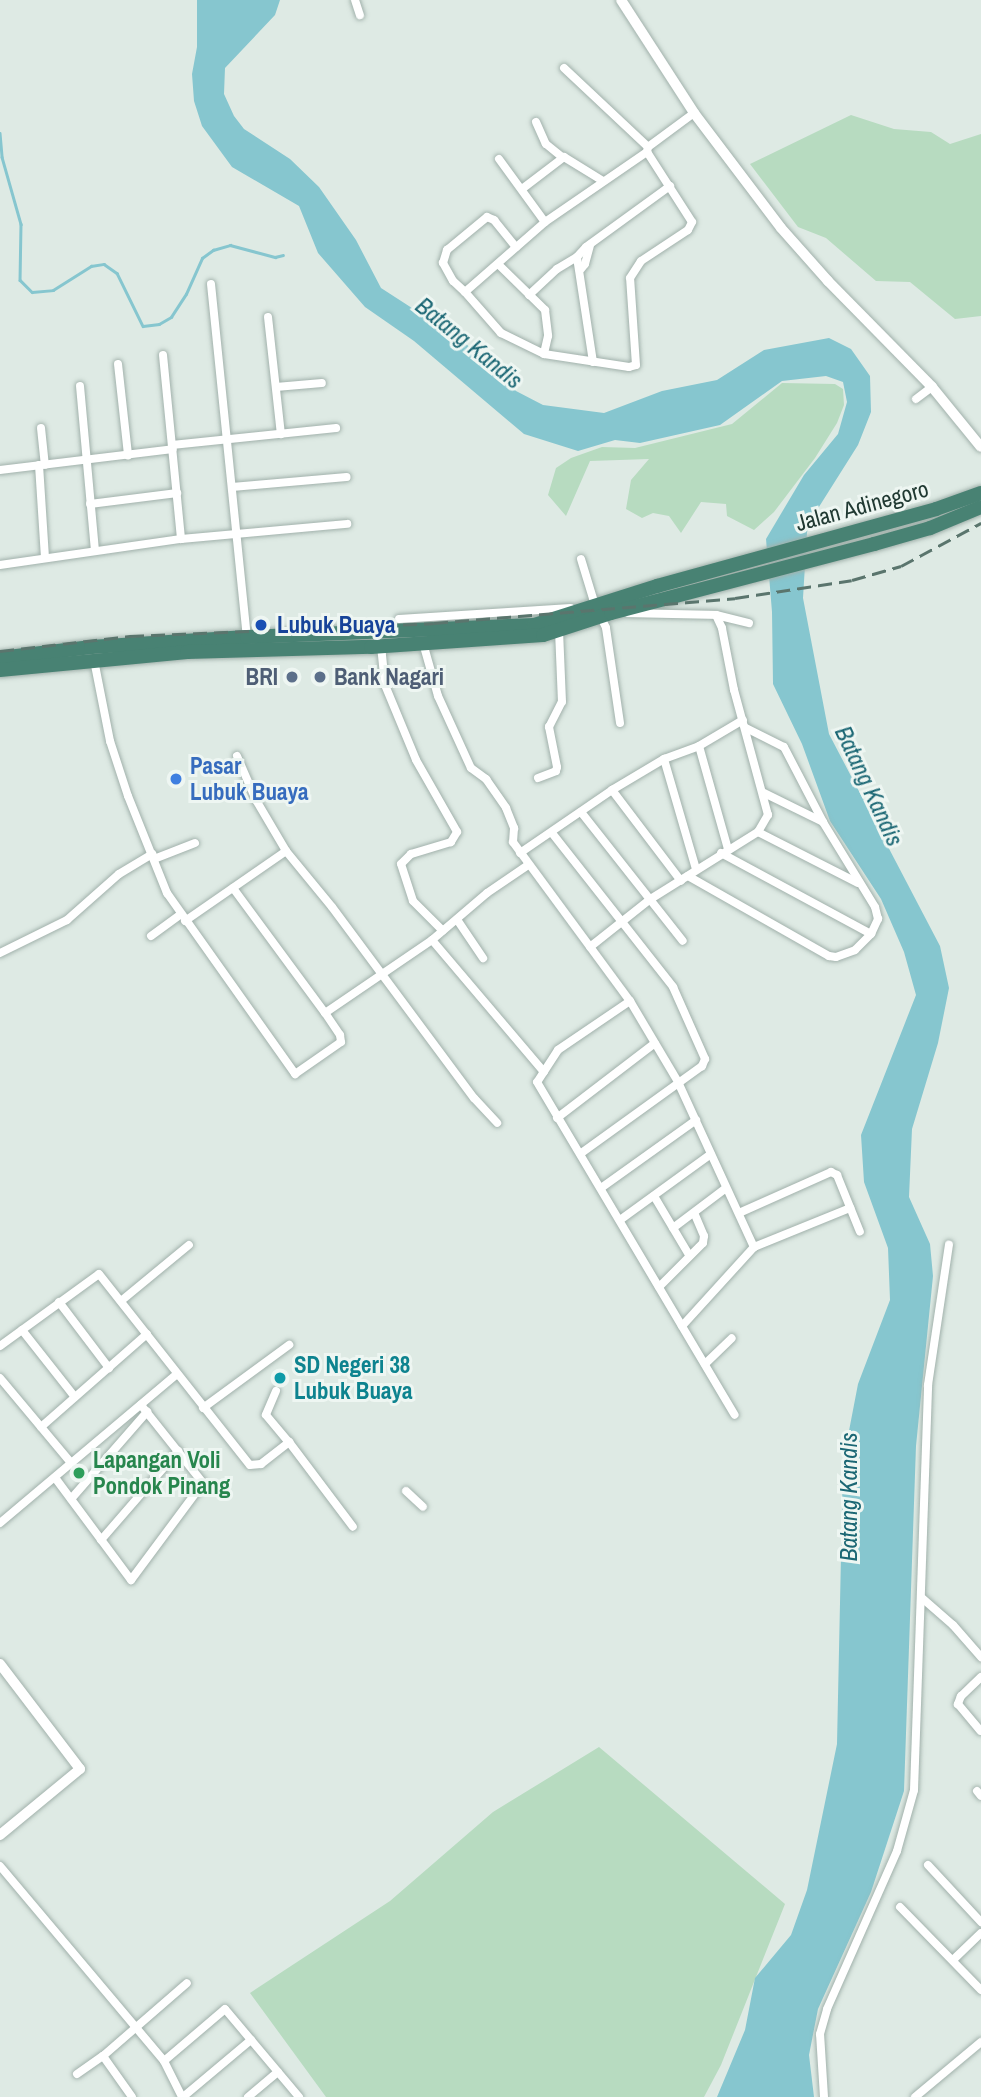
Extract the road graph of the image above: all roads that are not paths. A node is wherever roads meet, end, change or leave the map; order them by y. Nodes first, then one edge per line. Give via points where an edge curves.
1 (355, 0) edge
2 (621, 0) edge
3 (360, 15) dead end
4 (564, 68) dead end
5 (694, 113) junction
6 (536, 122) dead end
7 (647, 150) junction
8 (563, 158) junction
9 (499, 159) dead end
10 (603, 181) junction
11 (670, 186) junction
12 (522, 189) junction
13 (545, 222) junction
14 (590, 245) junction
15 (516, 247) junction
16 (577, 257) junction
17 (498, 264) junction
18 (580, 269) junction
19 (211, 284) dead end
20 (465, 292) junction
21 (529, 295) junction
22 (268, 317) dead end
23 (544, 354) junction
24 (163, 355) dead end
25 (593, 362) junction
26 (118, 364) dead end
27 (322, 383) dead end
28 (80, 386) dead end
29 (276, 387) junction
30 (932, 387) junction
31 (916, 399) dead end
32 (41, 428) dead end
33 (336, 428) dead end
34 (281, 434) junction
35 (226, 438) junction
36 (172, 447) junction
37 (981, 447) edge
38 (128, 455) junction
39 (86, 460) junction
40 (42, 465) junction
41 (0, 470) edge
42 (347, 477) dead end
43 (232, 487) junction
44 (177, 493) junction
45 (981, 493) edge
46 (90, 503) junction
47 (981, 507) edge
48 (347, 524) dead end
49 (237, 533) junction
50 (181, 539) junction
51 (95, 550) junction
52 (45, 558) junction
53 (581, 559) dead end
54 (0, 565) edge
55 (599, 610) junction
56 (716, 615) junction
57 (399, 619) dead end
58 (749, 623) dead end
59 (559, 629) junction
60 (247, 637) junction
61 (346, 641) junction
62 (374, 642) junction
63 (422, 643) junction
64 (0, 657) edge
65 (94, 660) junction
66 (0, 670) edge
67 (620, 723) dead end
68 (744, 724) junction
69 (699, 746) junction
70 (237, 756) dead end
71 (664, 760) junction
72 (538, 778) dead end
73 (612, 790) junction
74 (764, 793) junction
75 (581, 813) junction
76 (823, 822) junction
77 (758, 832) junction
78 (552, 833) junction
79 (195, 843) dead end
80 (725, 851) junction
81 (286, 852) junction
82 (520, 853) junction
83 (153, 856) junction
84 (528, 865) junction
85 (696, 869) junction
86 (684, 879) junction
87 (858, 883) junction
88 (233, 888) junction
89 (649, 900) junction
90 (182, 918) junction
91 (458, 921) junction
92 (620, 923) junction
93 (443, 931) junction
94 (871, 934) junction
95 (151, 936) dead end
96 (432, 940) junction
97 (683, 941) dead end
98 (590, 947) junction
99 (0, 953) edge
100 (483, 958) dead end
101 (382, 973) junction
102 (630, 1001) junction
103 (325, 1013) junction
104 (655, 1043) junction
105 (544, 1072) junction
106 (678, 1082) junction
107 (557, 1118) junction
108 (696, 1120) junction
109 (497, 1123) dead end
110 (580, 1154) junction
111 (711, 1154) junction
112 (601, 1188) junction
113 (726, 1188) junction
114 (653, 1196) junction
115 (850, 1208) junction
116 (694, 1213) junction
117 (739, 1213) junction
118 (620, 1220) junction
119 (673, 1228) junction
120 (860, 1232) dead end
121 (189, 1245) dead end
122 (949, 1245) dead end
123 (754, 1247) junction
124 (689, 1255) junction
125 (659, 1287) junction
126 (121, 1301) junction
127 (59, 1302) junction
128 (682, 1326) junction
129 (22, 1330) junction
130 (147, 1334) junction
131 (732, 1338) dead end
132 (289, 1345) dead end
133 (0, 1346) edge
134 (705, 1364) junction
135 (108, 1368) junction
136 (176, 1375) junction
137 (0, 1378) edge
138 (276, 1391) dead end
139 (75, 1397) junction
140 (144, 1408) junction
141 (203, 1408) junction
142 (735, 1415) dead end
143 (41, 1427) junction
144 (289, 1443) junction
145 (178, 1451) junction
146 (72, 1464) junction
147 (56, 1479) junction
148 (406, 1491) dead end
149 (71, 1499) junction
150 (423, 1507) dead end
151 (0, 1523) edge
152 (353, 1527) dead end
153 (102, 1540) junction
154 (922, 1598) junction
155 (981, 1657) edge
156 (0, 1664) edge
157 (981, 1677) edge
158 (981, 1731) edge
159 (0, 1835) edge
160 (928, 1865) dead end
161 (0, 1867) edge
162 (900, 1907) dead end
163 (981, 1922) edge
164 (981, 1933) edge
165 (954, 1959) junction
166 (187, 1983) dead end
167 (981, 1990) edge
168 (219, 2001) dead end
169 (225, 2009) junction
170 (135, 2029) junction
171 (251, 2040) junction
172 (980, 2047) edge
173 (103, 2056) junction
174 (164, 2061) junction
175 (278, 2072) junction
176 (76, 2074) dead end
177 (132, 2097) edge
178 (182, 2097) edge
179 (248, 2097) edge
180 (299, 2097) edge
181 (824, 2097) edge
182 (915, 2097) edge

1 - 3 street
2 - 5 street
4 - 7 street
5 - 7 street
5 - 30 street via 781,228
6 - 8 street via 546,144
7 - 10 street
7 - 11 street
8 - 10 street
8 - 12 street
9 - 12 street
10 - 13 street
11 - 14 street
11 - 25 street via 692,222 688,230 641,261 630,278 636,365
12 - 13 street
13 - 15 street
14 - 16 street
14 - 18 street
15 - 17 street
15 - 20 street via 487,217 447,250 443,263
16 - 18 street
16 - 21 street
17 - 20 street
17 - 21 street
18 - 25 street
19 - 35 street
20 - 23 street via 501,333
21 - 23 street via 545,310 548,336
22 - 29 street
23 - 25 street
24 - 36 street
26 - 38 street
27 - 29 street
28 - 39 street
29 - 34 street
30 - 31 street
30 - 37 street
32 - 40 street
33 - 34 street
34 - 35 street
35 - 36 street
35 - 43 street
36 - 38 street
36 - 44 street
38 - 39 street
39 - 40 street
39 - 46 street
40 - 41 street
40 - 52 street
42 - 43 street
43 - 49 street
44 - 46 street
44 - 50 street
45 - 55 highway, Jalan Adinegoro
46 - 51 street
47 - 55 highway, Jalan Adinegoro via 930,528 813,560
48 - 49 street
49 - 50 street
49 - 60 street
50 - 51 street
51 - 52 street
52 - 54 street
53 - 55 street
55 - 56 street
55 - 57 street
55 - 59 highway
55 - 62 highway via 534,625
55 - 67 street
56 - 58 street
56 - 68 street
59 - 63 highway via 524,638
59 - 72 street via 562,702 549,727 557,767
60 - 61 highway
60 - 64 highway
61 - 62 highway
61 - 65 highway
62 - 63 highway
62 - 93 street via 411,748 457,832 451,842 411,854 401,863 413,901
63 - 82 street via 438,696 471,768 486,779 506,808
65 - 66 highway
65 - 83 street via 110,741
68 - 69 street
68 - 74 street
68 - 76 street via 784,747
69 - 71 street
69 - 80 street
70 - 81 street
71 - 73 street
71 - 85 street
73 - 75 street
73 - 86 street
74 - 76 street
74 - 77 street via 768,815
75 - 78 street
75 - 89 street
76 - 87 street
77 - 80 street
77 - 87 street
78 - 82 street
78 - 92 street
79 - 83 street
80 - 85 street
80 - 94 street
81 - 88 street
81 - 101 street
82 - 84 street
83 - 90 street
83 - 99 street via 118,874 67,920
84 - 91 street via 487,893
84 - 98 street
85 - 86 street
86 - 89 street
86 - 94 street via 828,956 855,950
87 - 94 street via 877,913
88 - 90 street
88 - 103 street
89 - 92 street
89 - 97 street
90 - 95 street
90 - 103 street via 295,1074 341,1042
91 - 93 street
91 - 100 street
92 - 98 street
92 - 106 street via 673,987 705,1059 705,1065
93 - 96 street
96 - 101 street
96 - 105 street
98 - 102 street
101 - 103 street
101 - 109 street
102 - 104 street
102 - 105 street via 558,1050
104 - 106 street
104 - 107 street
105 - 107 street via 537,1082
106 - 108 street
106 - 110 street
107 - 110 street
108 - 111 street
108 - 112 street
110 - 112 street
111 - 113 street
111 - 114 street
112 - 118 street
113 - 116 street
113 - 117 street
114 - 118 street
114 - 119 street
115 - 117 street via 837,1175 831,1172
115 - 120 street
115 - 123 street
116 - 119 street
116 - 124 street via 705,1239
117 - 123 street
118 - 125 street
119 - 124 street
121 - 126 street
122 - 154 street via 928,1385
123 - 128 street
124 - 125 street
125 - 128 street
126 - 127 street via 99,1275
126 - 130 street
127 - 129 street
127 - 135 street
128 - 134 street
129 - 133 street
129 - 139 street
130 - 135 street
130 - 136 street
131 - 134 street
132 - 141 street
134 - 142 street
135 - 139 street
136 - 140 street
136 - 141 street
137 - 143 street
138 - 144 street via 266,1415
139 - 143 street
140 - 145 street
140 - 146 street
140 - 149 street
141 - 144 street via 250,1465 261,1464
143 - 146 street
144 - 152 street
145 - 153 street
145 - 153 street via 203,1483 201,1489 131,1580
146 - 147 street
147 - 149 street
147 - 151 street
148 - 150 street
149 - 153 street
154 - 155 street
154 - 181 street via 917,1757 909,1816 874,1909 827,2009 820,2034
156 - 159 street via 80,1769
157 - 158 street via 958,1704
160 - 163 street
161 - 170 street
162 - 165 street
164 - 165 street
165 - 167 street
166 - 170 street
168 - 169 street
169 - 171 street
169 - 174 street
170 - 173 street
170 - 174 street
171 - 175 street
171 - 178 street
172 - 182 street
173 - 176 street
173 - 177 street
174 - 178 street
175 - 179 street
175 - 180 street

